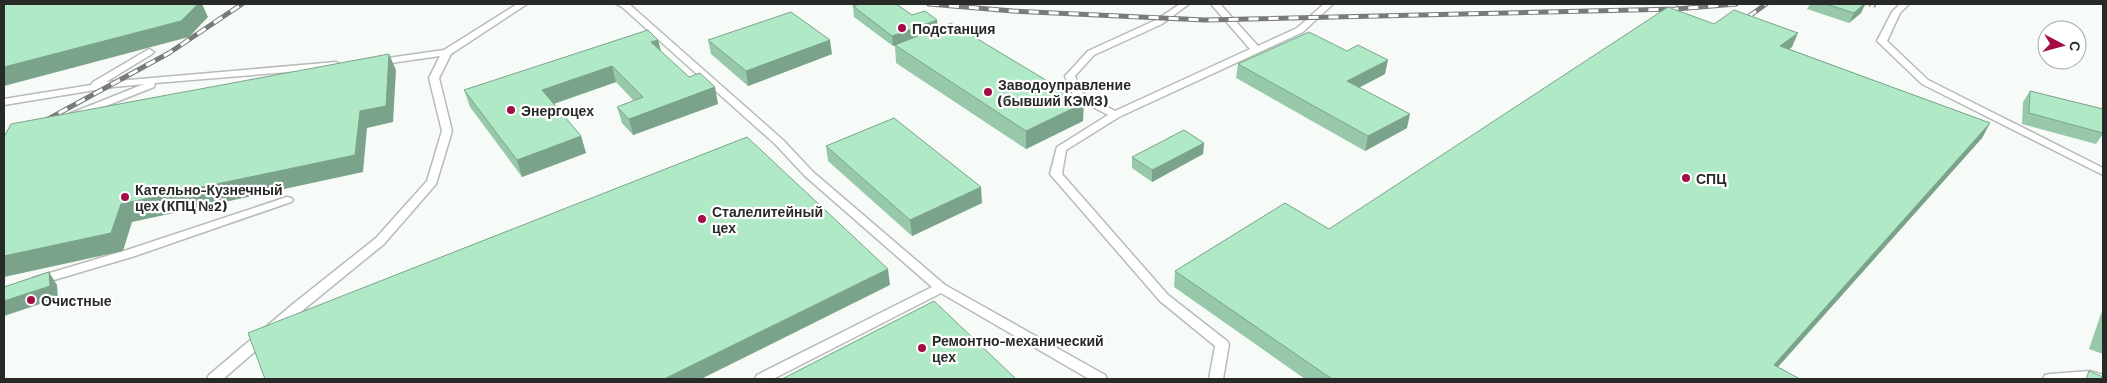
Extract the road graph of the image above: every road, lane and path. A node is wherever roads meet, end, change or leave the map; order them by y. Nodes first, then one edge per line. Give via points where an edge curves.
1 (523, 4) edge
2 (620, 4) edge
3 (1185, 4) edge
4 (1215, 4) edge
5 (1329, 4) edge
6 (1680, 4) edge
7 (1685, 4) edge
8 (1905, 4) edge
9 (1256, 50) junction
10 (149, 52) dead end
11 (447, 52) junction
12 (371, 62) edge
13 (342, 65) edge
14 (165, 80) junction
15 (90, 88) junction
16 (4, 102) edge
17 (1115, 115) junction
18 (65, 119) edge
19 (2103, 172) edge
20 (287, 200) dead end
21 (22, 285) edge
22 (942, 288) junction
23 (214, 379) edge
24 (762, 379) edge
25 (1100, 379) edge
26 (1216, 379) edge
27 (2050, 379) edge
28 (2101, 379) edge

1 - 11 lane
2 - 22 lane
3 - 17 lane via 1159,22 1091,53 1070,76 1078,95
4 - 9 lane
5 - 9 lane via 1300,30
6 - 7 lane
8 - 19 lane via 1896,12 1882,41 1925,82
9 - 17 lane
10 - 15 lane
11 - 12 lane
11 - 23 lane via 434,78 447,131 432,182 380,241
13 - 14 lane
14 - 15 lane
14 - 18 lane
15 - 16 lane
17 - 26 lane via 1061,150 1056,174 1164,298 1222,344
20 - 21 lane via 131,253
22 - 24 lane
22 - 25 lane
27 - 28 lane via 2090,376

